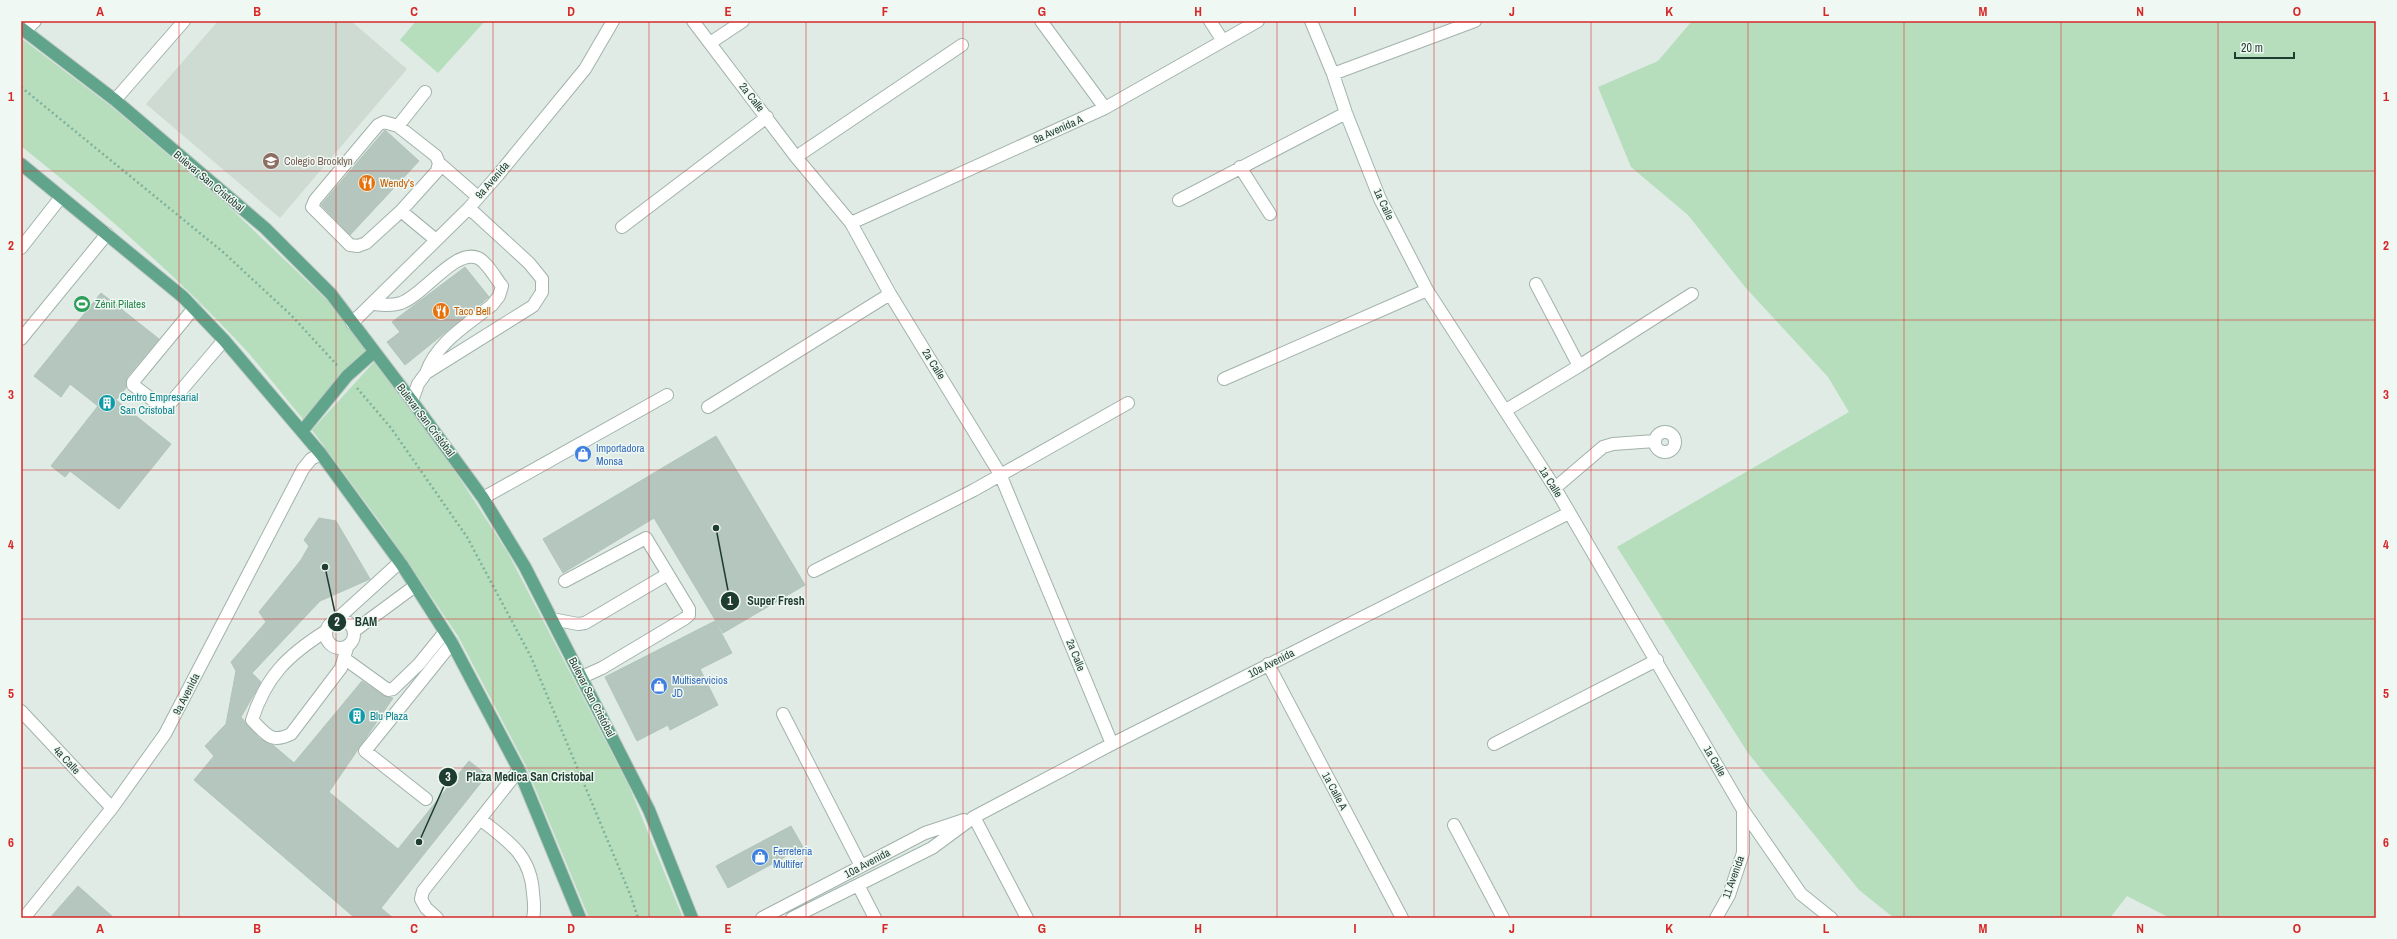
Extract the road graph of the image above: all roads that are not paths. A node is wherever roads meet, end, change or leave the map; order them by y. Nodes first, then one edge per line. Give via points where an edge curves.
1 (35, 21) edge
2 (184, 21) edge
3 (612, 21) edge
4 (694, 21) edge
5 (744, 21) edge
6 (1040, 21) edge
7 (1210, 21) edge
8 (1258, 21) edge
9 (1311, 21) edge
10 (1475, 21) edge
11 (23, 29) edge
12 (1223, 41) junction
13 (710, 43) junction
14 (962, 45) dead end
15 (1333, 74) junction
16 (425, 92) dead end
17 (115, 100) junction
18 (1105, 108) junction
19 (1346, 113) junction
20 (767, 116) junction
21 (398, 126) junction
22 (796, 157) junction
23 (439, 162) junction
24 (21, 164) edge
25 (1240, 167) junction
26 (61, 197) junction
27 (478, 197) junction
28 (1179, 200) dead end
29 (469, 208) junction
30 (401, 210) junction
31 (1270, 214) dead end
32 (851, 223) junction
33 (622, 227) dead end
34 (107, 234) junction
35 (436, 240) junction
36 (21, 248) edge
37 (1536, 284) dead end
38 (1427, 290) junction
39 (890, 294) junction
40 (1692, 294) dead end
41 (374, 304) junction
42 (194, 308) junction
43 (352, 323) junction
44 (21, 339) edge
45 (224, 340) junction
46 (374, 352) junction
47 (1579, 366) junction
48 (426, 373) junction
49 (1224, 379) dead end
50 (667, 395) dead end
51 (412, 401) junction
52 (1128, 403) dead end
53 (708, 407) dead end
54 (1506, 410) junction
55 (303, 430) junction
56 (1655, 441) dead end
57 (321, 454) junction
58 (1000, 474) junction
59 (1555, 488) junction
60 (483, 498) junction
61 (1569, 513) junction
62 (400, 562) junction
63 (814, 572) dead end
64 (668, 574) junction
65 (565, 581) dead end
66 (415, 586) junction
67 (552, 620) junction
68 (334, 622) junction
69 (326, 631) junction
70 (354, 631) junction
71 (449, 637) junction
72 (346, 653) junction
73 (1657, 660) junction
74 (1268, 664) junction
75 (582, 677) junction
76 (21, 711) edge
77 (783, 714) dead end
78 (1112, 744) junction
79 (1494, 744) dead end
80 (519, 770) junction
81 (426, 799) dead end
82 (112, 808) junction
83 (1743, 810) junction
84 (974, 817) junction
85 (480, 819) junction
86 (1454, 825) dead end
87 (861, 866) junction
88 (858, 885) junction
89 (25, 918) edge
90 (437, 918) edge
91 (533, 918) edge
92 (580, 918) edge
93 (692, 918) edge
94 (762, 918) edge
95 (792, 918) edge
96 (876, 918) edge
97 (1027, 918) edge
98 (1402, 918) edge
99 (1503, 918) edge
100 (1716, 918) edge
101 (1831, 918) edge

1 - 11 street
2 - 17 street
3 - 27 street, 9a Avenida via 584,70
4 - 13 street, 2a Calle
5 - 13 street
6 - 18 street
7 - 12 street
8 - 12 street, 9a Avenida A
9 - 15 street, 1a Calle
10 - 15 street
11 - 17 main road, Bulevar San Cristóbal
12 - 18 street, 9a Avenida A
13 - 20 street, 2a Calle
14 - 22 street
15 - 19 street, 1a Calle
16 - 21 street
17 - 43 main road, Bulevar San Cristóbal via 265,228 331,294
18 - 32 street, 9a Avenida A
19 - 25 street
19 - 38 street, 1a Calle via 1380,199
20 - 22 street, 2a Calle
20 - 33 street
21 - 23 street via 436,156
21 - 30 street via 384,122 378,125 314,200 312,207 316,214 350,245 358,246 366,243
22 - 32 street, 2a Calle
23 - 27 street
23 - 30 street via 437,171
24 - 26 main road
25 - 28 street
25 - 31 street
26 - 34 main road
26 - 36 street
27 - 29 street, 9a Avenida
29 - 35 street, 9a Avenida
29 - 48 street via 529,263 542,279 542,292 533,306
30 - 35 street
32 - 39 street, 2a Calle
34 - 42 main road
34 - 44 street
35 - 41 street, 9a Avenida
37 - 47 street
38 - 49 street
38 - 54 street, 1a Calle
39 - 53 street
39 - 58 street, 2a Calle
40 - 47 street
41 - 43 street, 9a Avenida
41 - 48 street via 388,306 402,303 418,293 460,257 480,259 502,286 499,296 492,305 438,348
42 - 45 main road
42 - 45 street via 133,385 162,407 167,407
43 - 46 main road, Bulevar San Cristóbal
45 - 55 main road
46 - 51 main road, Bulevar San Cristóbal
46 - 55 main road via 347,376
47 - 54 street
48 - 51 street via 418,384
50 - 60 street
51 - 60 main road, Bulevar San Cristóbal
52 - 58 street
54 - 59 street, 1a Calle
55 - 57 main road
56 - 59 street via 1603,447
57 - 62 main road
57 - 82 street, 9a Avenida via 311,459 303,469 165,734
58 - 63 street via 974,490
58 - 78 street, 2a Calle
59 - 61 street, 1a Calle
60 - 67 main road, Bulevar San Cristóbal via 525,567
61 - 73 street, 1a Calle
61 - 74 street, 10a Avenida
62 - 66 main road
62 - 68 street
64 - 65 street via 649,540 643,538
64 - 67 street via 585,623
64 - 75 street via 689,609 689,615
66 - 70 street
66 - 71 main road
67 - 75 main road, Bulevar San Cristóbal
68 - 69 street
68 - 70 street via 346,621
69 - 72 street via 329,643
69 - 72 street via 299,648 276,672 259,696 252,720 270,737 280,739 291,734 341,668
70 - 72 street via 352,644
71 - 72 street via 393,689 388,690
71 - 80 main road
71 - 81 street via 365,752
73 - 79 street
73 - 83 street, 1a Calle
74 - 78 street, 10a Avenida
74 - 98 street, 1a Calle A
75 - 93 main road, Bulevar San Cristóbal via 649,810
76 - 82 street, 4a Calle
77 - 87 street
78 - 84 street, 10a Avenida
80 - 85 street
80 - 92 main road
82 - 89 street, 9a Avenida
83 - 100 street, 11 Avenida via 1743,853 1729,895
83 - 101 street, 1a Calle via 1801,894
84 - 87 street, 10a Avenida via 925,833
84 - 88 street, 10a Avenida via 932,848
84 - 97 street
85 - 90 street via 423,891 421,899
85 - 91 street via 513,845 525,859 533,881
86 - 99 street
87 - 94 street, 10a Avenida
88 - 95 street, 10a Avenida
88 - 96 street

